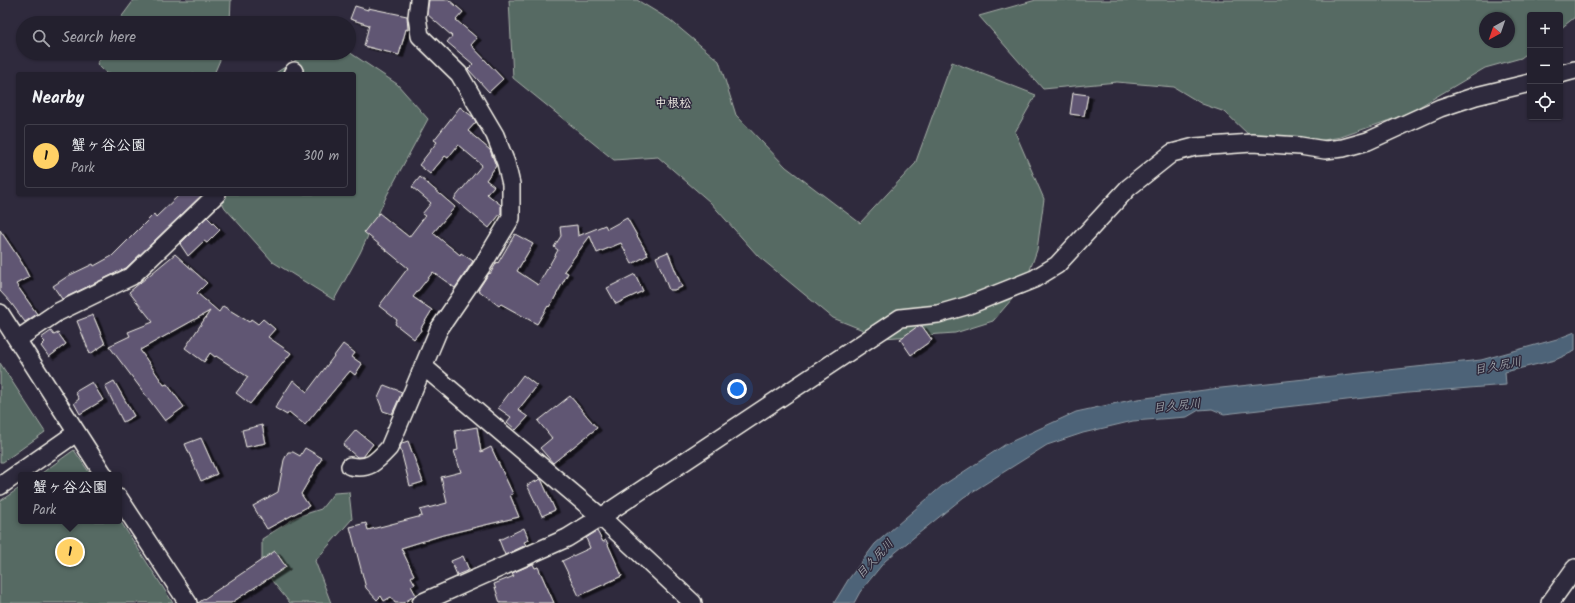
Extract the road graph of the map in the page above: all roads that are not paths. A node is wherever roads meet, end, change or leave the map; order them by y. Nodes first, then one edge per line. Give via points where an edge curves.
1 (419, 0) edge
2 (1575, 70) edge
3 (1563, 73) edge
4 (1527, 84) edge
5 (215, 196) edge
6 (0, 313) edge
7 (18, 339) junction
8 (423, 366) junction
9 (76, 433) junction
10 (350, 466) dead end
11 (20, 472) edge
12 (102, 472) edge
13 (18, 473) edge
14 (0, 486) edge
15 (122, 503) edge
16 (601, 517) junction
17 (1575, 568) edge
18 (188, 603) edge
19 (422, 603) edge
20 (693, 603) edge
21 (1550, 603) edge

1 - 8 street via 417,17 420,36 459,74 495,135 511,184 511,218 439,329
2 - 3 street
4 - 16 street via 1440,108 1368,140 1343,148 1325,150 1252,143 1195,147 1172,153 1128,188 1056,265 1034,279 969,305 938,314 900,318
5 - 7 street via 132,276 56,313
6 - 7 street
7 - 9 street
8 - 10 street via 389,448 370,465 361,468
8 - 16 street
9 - 11 street
9 - 12 street
13 - 14 street
15 - 18 street
16 - 19 street via 567,538
16 - 20 street
17 - 21 street

